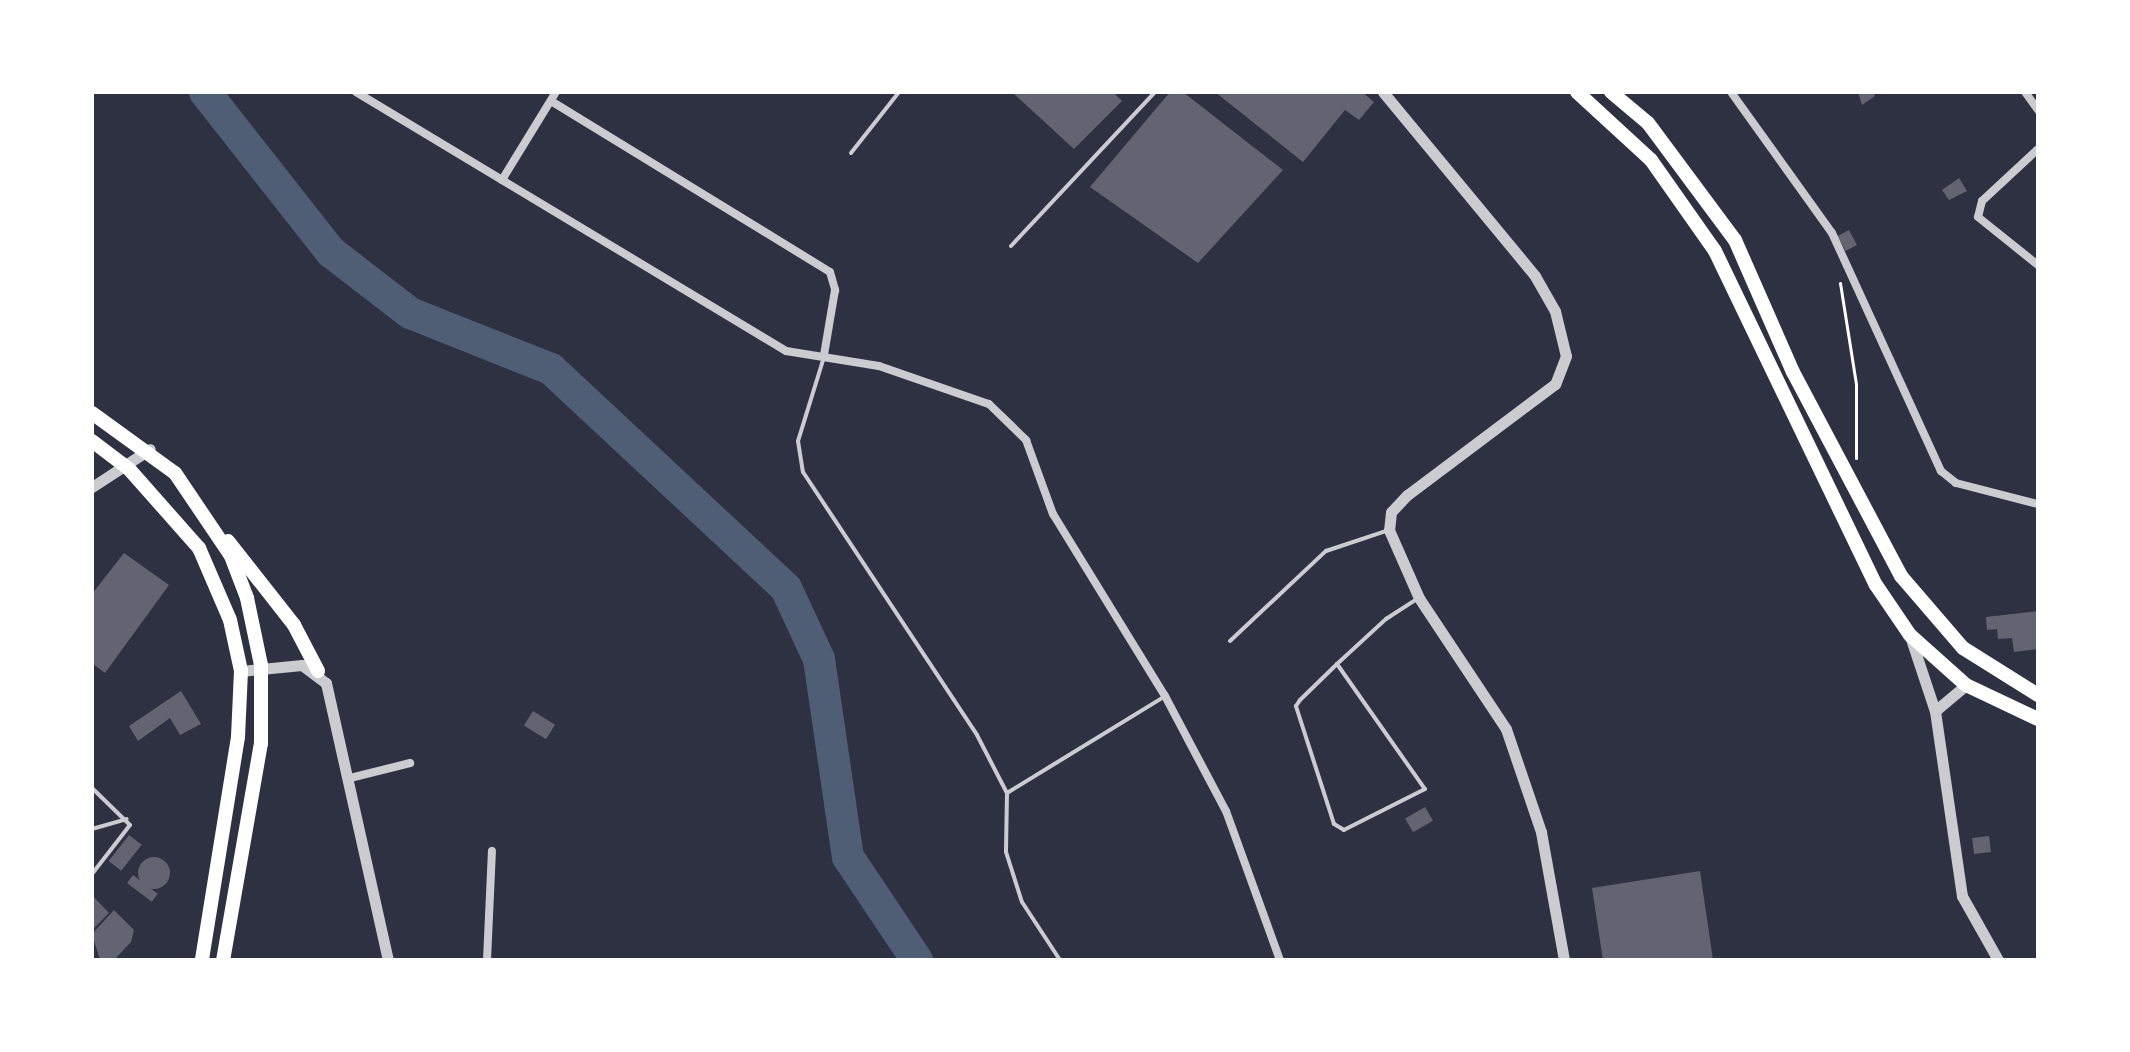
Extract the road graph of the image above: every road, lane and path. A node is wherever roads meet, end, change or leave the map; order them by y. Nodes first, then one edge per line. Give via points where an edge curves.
1 (356, 92) edge
2 (556, 92) edge
3 (899, 92) edge
4 (1155, 92) edge
5 (1383, 92) edge
6 (1577, 92) edge
7 (1611, 92) edge
8 (1731, 92) edge
9 (2025, 92) edge
10 (551, 101) junction
11 (2038, 110) edge
12 (2038, 149) edge
13 (851, 153) dead end
14 (502, 180) junction
15 (1011, 246) dead end
16 (2038, 265) edge
17 (1839, 278) dead end
18 (824, 355) junction
19 (92, 413) edge
20 (92, 441) edge
21 (150, 449) junction
22 (1856, 462) dead end
23 (129, 469) junction
24 (92, 487) edge
25 (2038, 504) edge
26 (1389, 530) junction
27 (218, 534) junction
28 (1419, 598) junction
29 (1910, 635) junction
30 (1230, 641) dead end
31 (1337, 664) junction
32 (261, 665) junction
33 (241, 671) junction
34 (318, 671) junction
35 (1966, 685) junction
36 (2038, 695) edge
37 (1165, 696) junction
38 (1935, 711) junction
39 (2038, 719) edge
40 (410, 763) dead end
41 (350, 778) junction
42 (92, 788) edge
43 (1007, 793) junction
44 (127, 819) junction
45 (92, 829) edge
46 (492, 851) dead end
47 (92, 874) edge
48 (202, 960) edge
49 (223, 960) edge
50 (388, 960) edge
51 (487, 960) edge
52 (1060, 960) edge
53 (1280, 960) edge
54 (1564, 960) edge
55 (1998, 960) edge

1 - 14 street
2 - 10 street
3 - 13 lane
4 - 15 lane
5 - 26 street via 1535,276 1555,311 1566,356 1555,384 1407,495 1391,512
6 - 29 main road via 1651,160 1715,251 1876,585
7 - 36 main road via 1658,134 1735,240 1793,372 1901,576 1963,648
8 - 25 street via 1832,233 1941,471 1956,483
9 - 11 street
10 - 14 street
10 - 18 street via 830,272 835,290
12 - 16 street via 1982,201 1978,217
14 - 18 street via 786,351
17 - 22 path via 1856,384
18 - 37 street via 944,384 989,404 1026,440 1053,514
18 - 43 lane via 798,441 803,472 908,625
19 - 21 main road
20 - 23 main road
21 - 23 street
21 - 27 main road
23 - 24 street
23 - 33 main road via 199,548 230,620
26 - 28 street
26 - 30 lane via 1326,551
27 - 32 main road via 247,598
27 - 34 main road via 246,557
28 - 31 lane
28 - 54 street via 1506,729 1541,832
29 - 35 main road
29 - 38 street
31 - 31 lane via 1425,789 1344,830 1334,824 1297,715 1300,700
32 - 33 street
32 - 34 street
32 - 49 main road via 261,743
33 - 48 main road via 238,737
34 - 41 street
35 - 38 street
35 - 39 main road
37 - 43 lane
37 - 53 street via 1226,811
38 - 55 street via 1962,896
40 - 41 street
41 - 50 street
42 - 44 lane
43 - 52 lane via 1006,852 1022,902
44 - 45 lane
44 - 47 lane via 128,832
46 - 51 street

